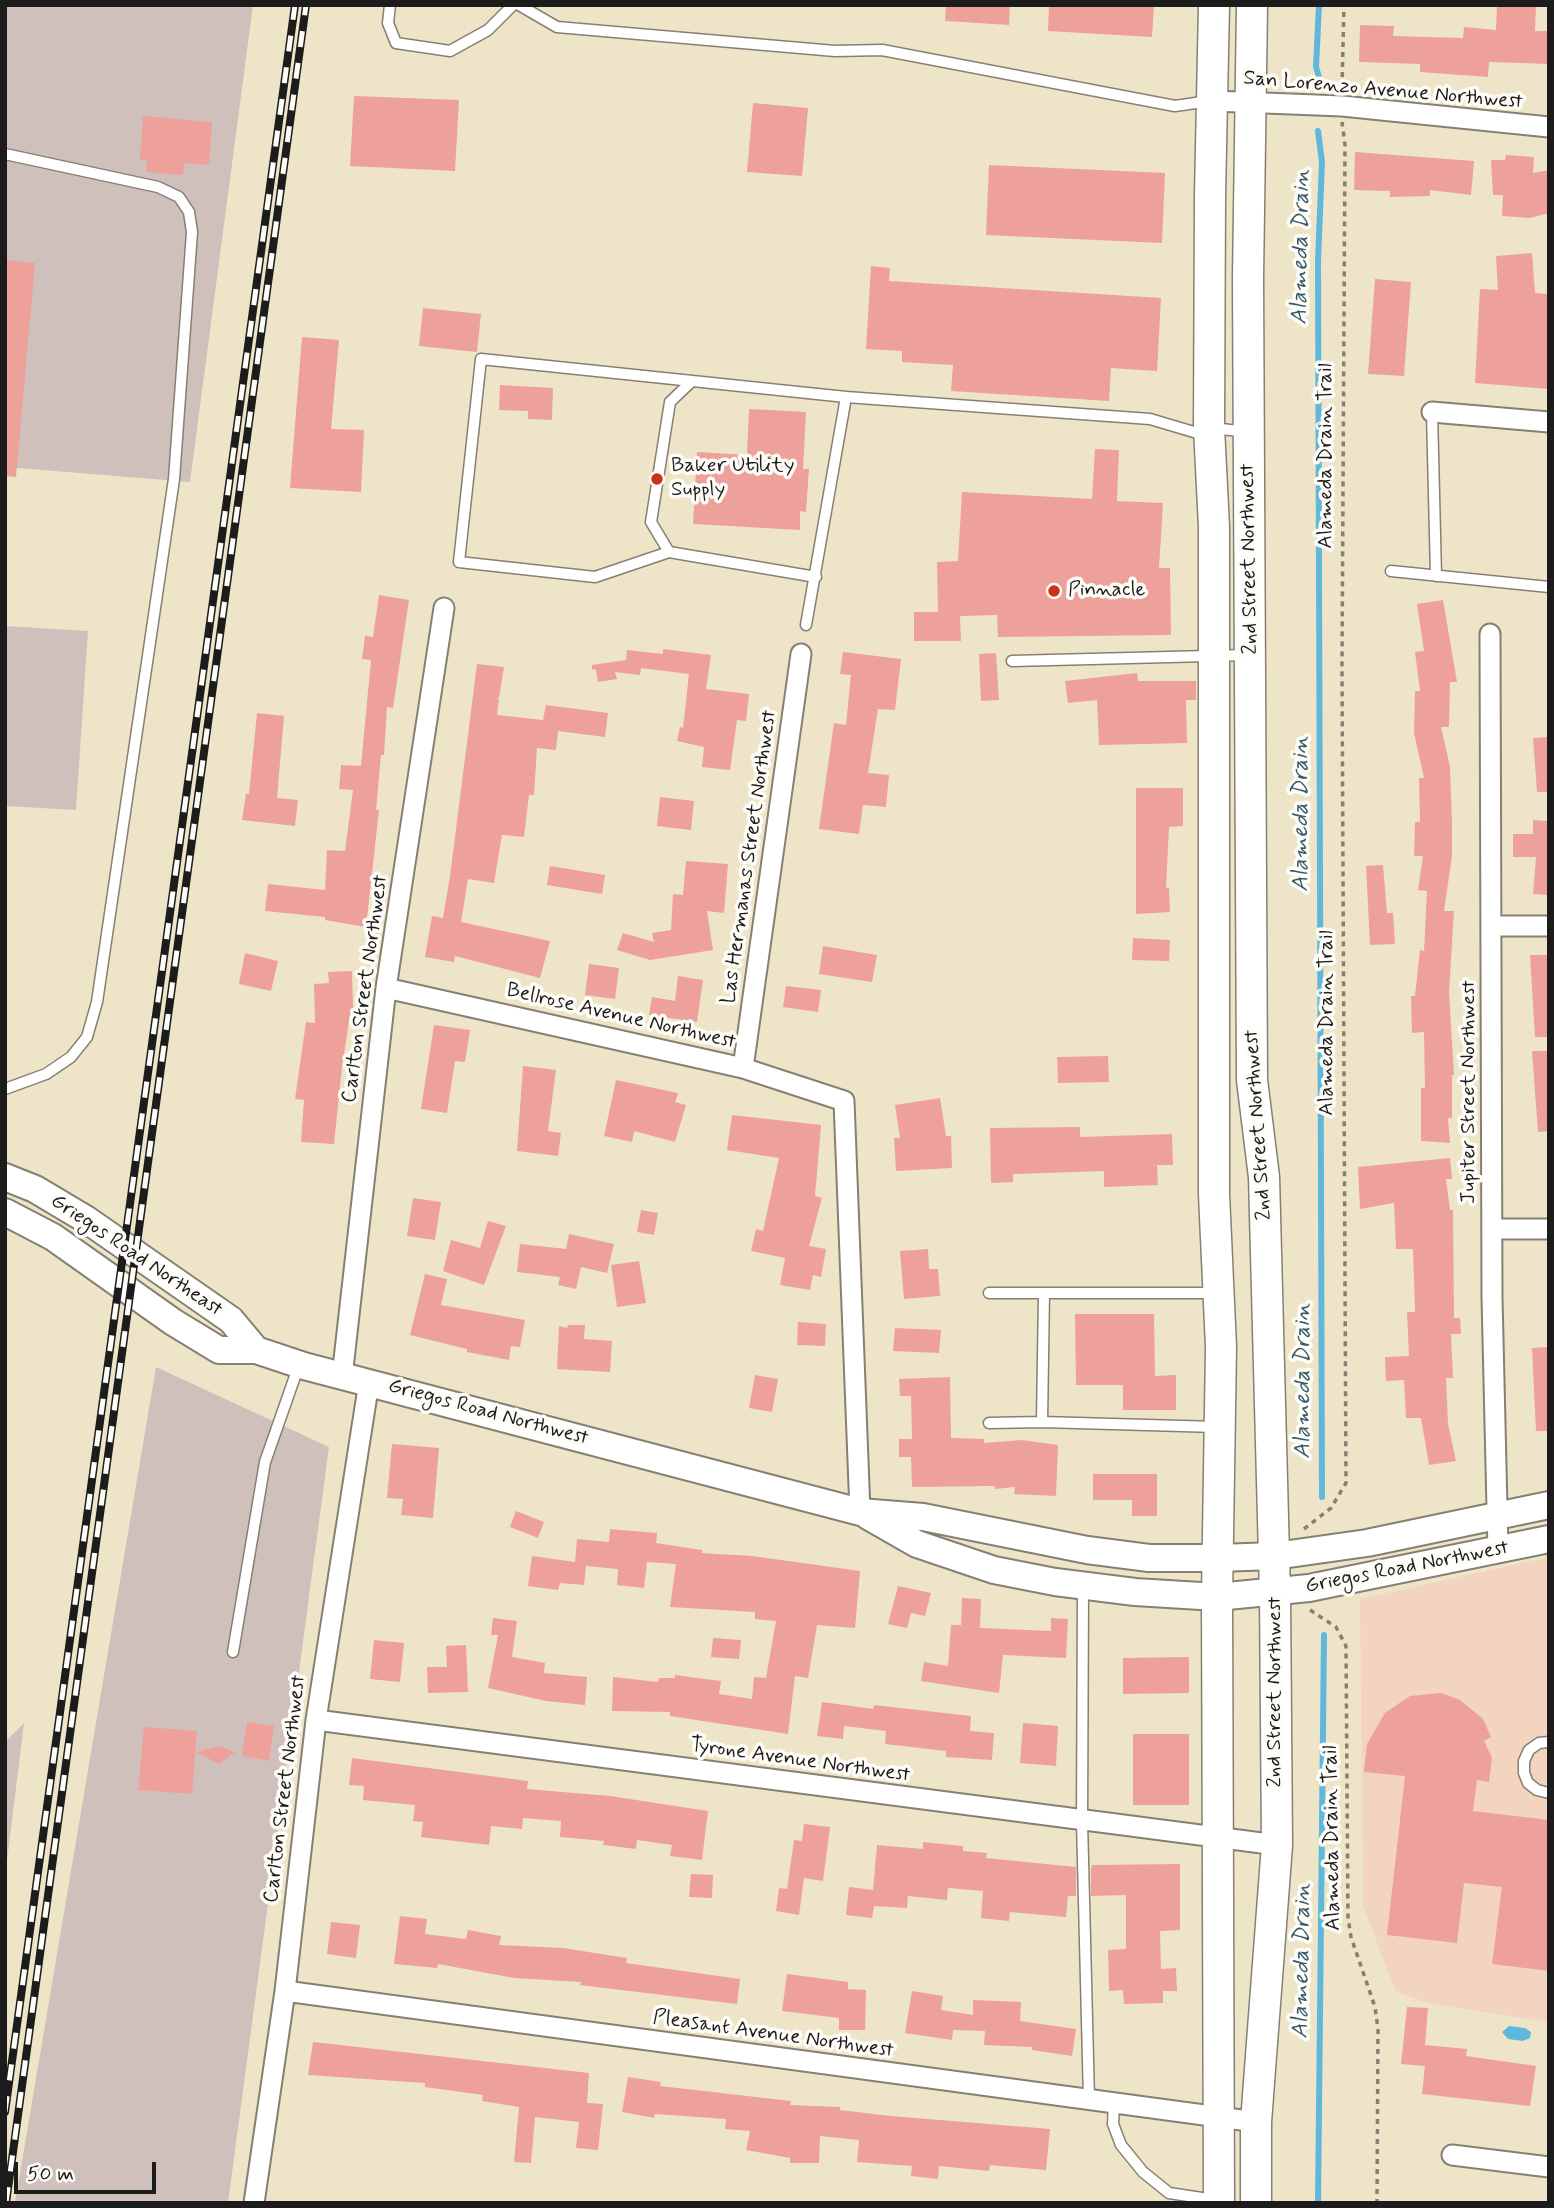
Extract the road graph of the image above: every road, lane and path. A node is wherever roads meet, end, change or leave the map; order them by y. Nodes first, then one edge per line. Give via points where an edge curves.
1 (390, 5) edge
2 (513, 5) edge
3 (519, 5) edge
4 (1214, 5) edge
5 (1252, 5) edge
6 (1344, 5) edge
7 (1342, 90) dead end
8 (1213, 101) junction
9 (1252, 101) junction
10 (1342, 122) dead end
11 (1549, 127) edge
12 (5, 154) edge
13 (1229, 276) junction
14 (692, 381) junction
15 (846, 397) junction
16 (1432, 412) joint
17 (1549, 422) edge
18 (1210, 432) junction
19 (1249, 432) junction
20 (669, 552) junction
21 (1391, 571) dead end
22 (1436, 576) junction
23 (816, 577) junction
24 (1549, 587) edge
25 (444, 608) dead end
26 (806, 625) dead end
27 (1490, 634) dead end
28 (801, 654) dead end
29 (1213, 654) junction
30 (1251, 655) junction
31 (1012, 661) dead end
32 (1493, 926) junction
33 (1549, 926) edge
34 (386, 988) junction
35 (1234, 1019) junction
36 (743, 1068) junction
37 (5, 1089) edge
38 (5, 1177) edge
39 (5, 1212) edge
40 (1492, 1229) junction
41 (1549, 1229) edge
42 (130, 1291) joint
43 (989, 1293) dead end
44 (1044, 1293) junction
45 (1218, 1293) junction
46 (256, 1350) junction
47 (299, 1365) junction
48 (342, 1377) junction
49 (369, 1382) junction
50 (989, 1423) dead end
51 (1042, 1423) junction
52 (1220, 1427) junction
53 (1549, 1505) edge
54 (860, 1512) junction
55 (1497, 1515) junction
56 (1304, 1529) dead end
57 (1549, 1539) edge
58 (1498, 1550) junction
59 (1275, 1556) junction
60 (1218, 1558) junction
61 (1083, 1586) junction
62 (1275, 1594) junction
63 (1217, 1597) junction
64 (1311, 1610) dead end
65 (233, 1651) dead end
66 (316, 1720) junction
67 (1549, 1741) edge
68 (1549, 1793) edge
69 (1082, 1821) junction
70 (1217, 1839) junction
71 (1277, 1845) junction
72 (285, 1991) junction
73 (1090, 2101) junction
74 (1114, 2104) junction
75 (1220, 2119) junction
76 (1256, 2122) junction
77 (1452, 2155) dead end
78 (1549, 2167) edge
79 (1219, 2201) edge
80 (254, 2203) edge
81 (1256, 2203) edge
82 (1377, 2203) edge

1 - 2 lane via 388,23 396,43 450,51 488,30
3 - 8 lane via 557,27 835,51 882,50 1175,106
4 - 8 main road, 2nd Street Northwest
5 - 9 main road, 2nd Street Northwest
6 - 7 path
8 - 9 street, San Lorenzo Avenue Northwest
8 - 13 main road, 2nd Street Northwest
9 - 11 street, San Lorenzo Avenue Northwest
9 - 13 main road, 2nd Street Northwest
10 - 56 path, Alameda Drain Trail via 1346,1483 1331,1508
12 - 37 lane via 158,187 178,197 188,212 192,232 174,479 97,1002 87,1037 71,1057 46,1074
13 - 18 main road, 2nd Street Northwest
13 - 19 main road, 2nd Street Northwest
14 - 15 lane
14 - 20 lane via 670,402 651,522
14 - 20 lane via 481,359 459,562 596,577
15 - 18 lane via 1150,419
15 - 23 lane
16 - 17 street
16 - 22 lane
18 - 19 lane
18 - 29 main road, 2nd Street Northwest
19 - 30 main road, 2nd Street Northwest
20 - 23 lane
21 - 22 lane
22 - 24 lane
23 - 26 lane
25 - 34 street, Carlton Street Northwest
27 - 32 street, Jupiter Street Northwest
28 - 36 street, Las Hermanas Street Northwest
29 - 30 lane
29 - 31 lane
29 - 35 main road, 2nd Street Northwest
30 - 35 main road, 2nd Street Northwest
32 - 33 street
32 - 40 street, Jupiter Street Northwest
34 - 36 street, Bellrose Avenue Northwest
34 - 48 street, Carlton Street Northwest
35 - 45 main road, 2nd Street Northwest via 1213,1083
35 - 59 main road, 2nd Street Northwest via 1252,1080 1264,1177
36 - 54 street, Bellrose Avenue Northwest via 844,1101
38 - 46 main road, Griegos Road Northeast via 87,1220 231,1320
39 - 42 main road, Griegos Road Northeast via 53,1237
40 - 41 street
40 - 55 street, Jupiter Street Northwest
42 - 46 main road, Griegos Road Northwest via 219,1350
43 - 44 lane
44 - 45 lane
44 - 51 lane
45 - 52 main road, 2nd Street Northwest
46 - 47 main road, Griegos Road Northwest
47 - 48 main road, Griegos Road Northwest
47 - 65 lane via 265,1462
48 - 49 main road, Griegos Road Northwest
49 - 54 main road, Griegos Road Northwest
49 - 66 street, Carlton Street Northwest
50 - 51 lane
51 - 52 lane
52 - 60 main road, 2nd Street Northwest
53 - 55 main road, Griegos Road Northwest
54 - 60 main road, Griegos Road Northwest via 923,1517 1124,1555
54 - 61 main road, Griegos Road Northwest via 917,1544 994,1570
55 - 58 street, Jupiter Street Northwest
55 - 59 main road, Griegos Road Northwest via 1367,1543
57 - 58 main road, Griegos Road Northwest
58 - 62 main road, Griegos Road Northwest
59 - 60 main road, Griegos Road Northwest
59 - 62 main road, 2nd Street Northwest
60 - 63 main road, 2nd Street Northwest
61 - 63 main road, Griegos Road Northwest
61 - 69 lane
62 - 63 main road, Griegos Road Northwest
62 - 71 main road, 2nd Street Northwest
63 - 70 main road, 2nd Street Northwest
64 - 82 path, Alameda Drain Trail via 1336,1627 1346,1646 1348,1918 1378,2029
66 - 69 street, Tyrone Avenue Northwest
66 - 72 street, Carlton Street Northwest
67 - 68 lane via 1529,1750 1524,1762 1528,1783
69 - 70 street, Tyrone Avenue Northwest
69 - 73 lane
70 - 71 street, Tyrone Avenue Northwest
70 - 75 main road, 2nd Street Northwest
71 - 76 main road, 2nd Street Northwest
72 - 73 street, Pleasant Avenue Northwest
72 - 80 street, Carlton Street Northwest
73 - 74 street, Pleasant Avenue Northwest
74 - 75 street, Pleasant Avenue Northwest
74 - 79 lane via 1113,2124 1121,2146 1143,2172 1169,2193
75 - 76 street, Pleasant Avenue Northwest
75 - 79 main road, 2nd Street Northwest
76 - 81 main road, 2nd Street Northwest
77 - 78 street

